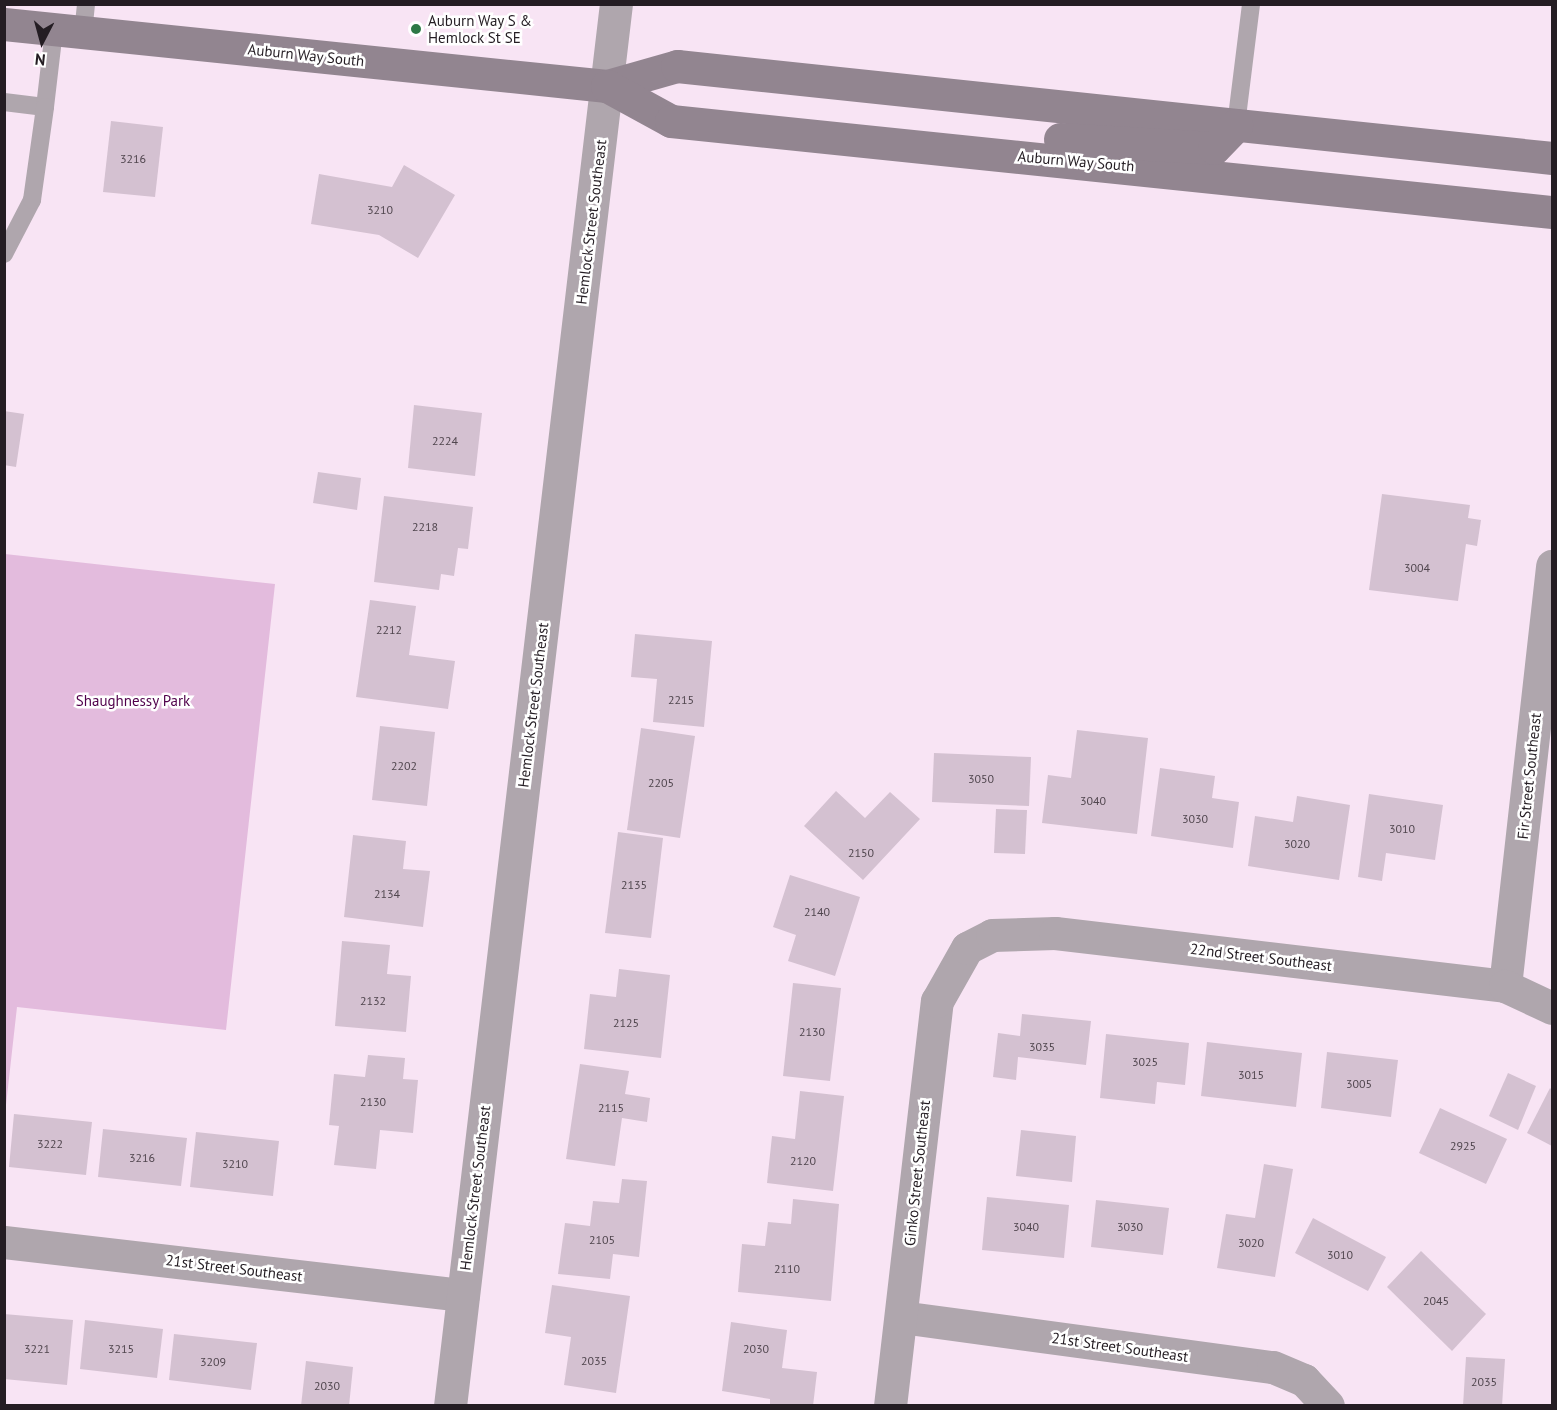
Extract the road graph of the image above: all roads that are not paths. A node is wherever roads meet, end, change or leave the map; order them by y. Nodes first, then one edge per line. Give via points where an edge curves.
1 (616, 4) edge
2 (1251, 4) edge
3 (7, 18) edge
4 (74, 22) edge
5 (608, 86) junction
6 (4, 102) edge
7 (45, 107) junction
8 (1236, 125) junction
9 (1013, 155) junction
10 (1552, 158) edge
11 (1552, 212) edge
12 (4, 254) edge
13 (1552, 566) edge
14 (1547, 661) edge
15 (1544, 710) edge
16 (967, 948) joint
17 (1505, 986) junction
18 (1552, 1008) edge
19 (4, 1242) edge
20 (462, 1295) junction
21 (901, 1317) junction
22 (1328, 1405) edge
23 (450, 1406) edge
24 (890, 1406) edge

1 - 5 street, Hemlock Street Southeast
2 - 8 lane
3 - 4 main road, Auburn Way South
4 - 5 main road, Auburn Way South
4 - 7 lane
5 - 8 main road, Auburn Way South via 677,66
5 - 9 main road, Auburn Way South via 671,121
5 - 20 street, Hemlock Street Southeast
6 - 7 lane
7 - 12 lane via 32,200
8 - 9 main road via 1214,148 1063,139 1039,142
8 - 10 main road, Auburn Way South
9 - 11 main road, Auburn Way South
13 - 14 street, Fir Street Southeast
14 - 15 street, Fir Street Southeast
15 - 17 street, Fir Street Southeast
16 - 17 street, 22nd Street Southeast via 992,935 1054,933
16 - 21 street, Ginko Street Southeast via 937,1001
17 - 18 street, 22nd Street Southeast
19 - 20 street, 21st Street Southeast
20 - 23 street, Hemlock Street Southeast
21 - 22 street, 21st Street Southeast via 1273,1367 1304,1380
21 - 24 street, Ginko Street Southeast

